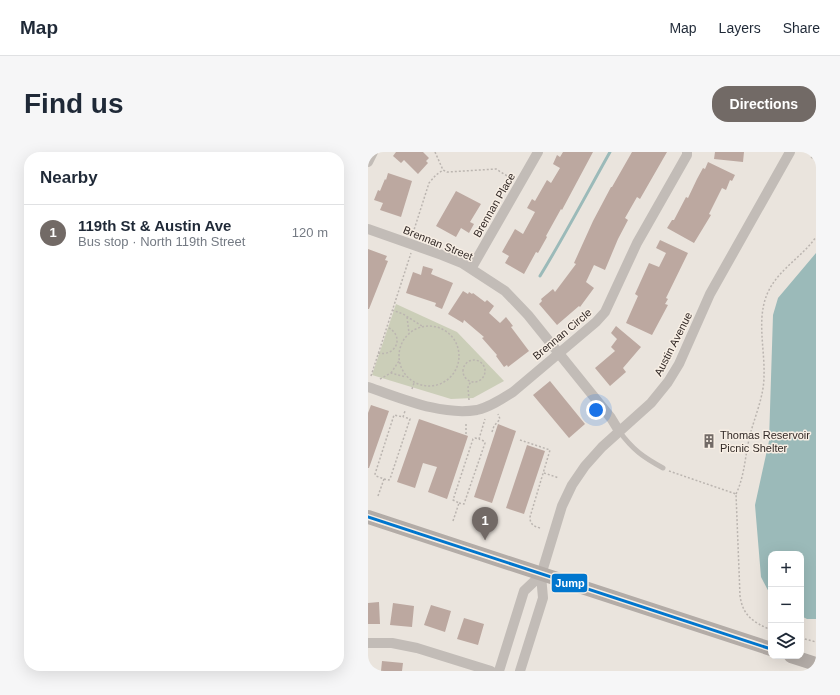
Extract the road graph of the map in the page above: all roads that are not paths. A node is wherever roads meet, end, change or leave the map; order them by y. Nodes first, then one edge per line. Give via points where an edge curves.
1 (373, 152) edge
2 (538, 152) edge
3 (687, 152) edge
4 (790, 152) edge
5 (368, 162) edge
6 (368, 229) edge
7 (471, 269) junction
8 (558, 353) junction
9 (368, 387) edge
10 (619, 431) junction
11 (663, 468) road end
12 (368, 518) edge
13 (541, 575) junction
14 (368, 643) edge
15 (768, 648) edge
16 (800, 659) edge
17 (816, 664) edge
18 (491, 671) edge
19 (499, 671) edge
20 (520, 671) edge

1 - 5 street
2 - 7 street, Brennan Place
3 - 8 street, Brennan Circle via 637,243 605,312
4 - 10 street, Austin Avenue via 710,294 679,364 668,382 651,404
6 - 7 street, Brennan Street via 442,255
7 - 8 street, Brennan Street via 505,291
8 - 9 street, Brennan Circle via 513,392 500,401 477,410 440,410
8 - 10 street, Brennan Street
10 - 11 lane via 647,460
10 - 13 street, Austin Avenue via 602,446 572,485 562,506
12 - 13 street
13 - 15 street
13 - 19 street via 524,591
13 - 20 street via 543,598
14 - 18 street via 392,643 417,648
16 - 17 street

